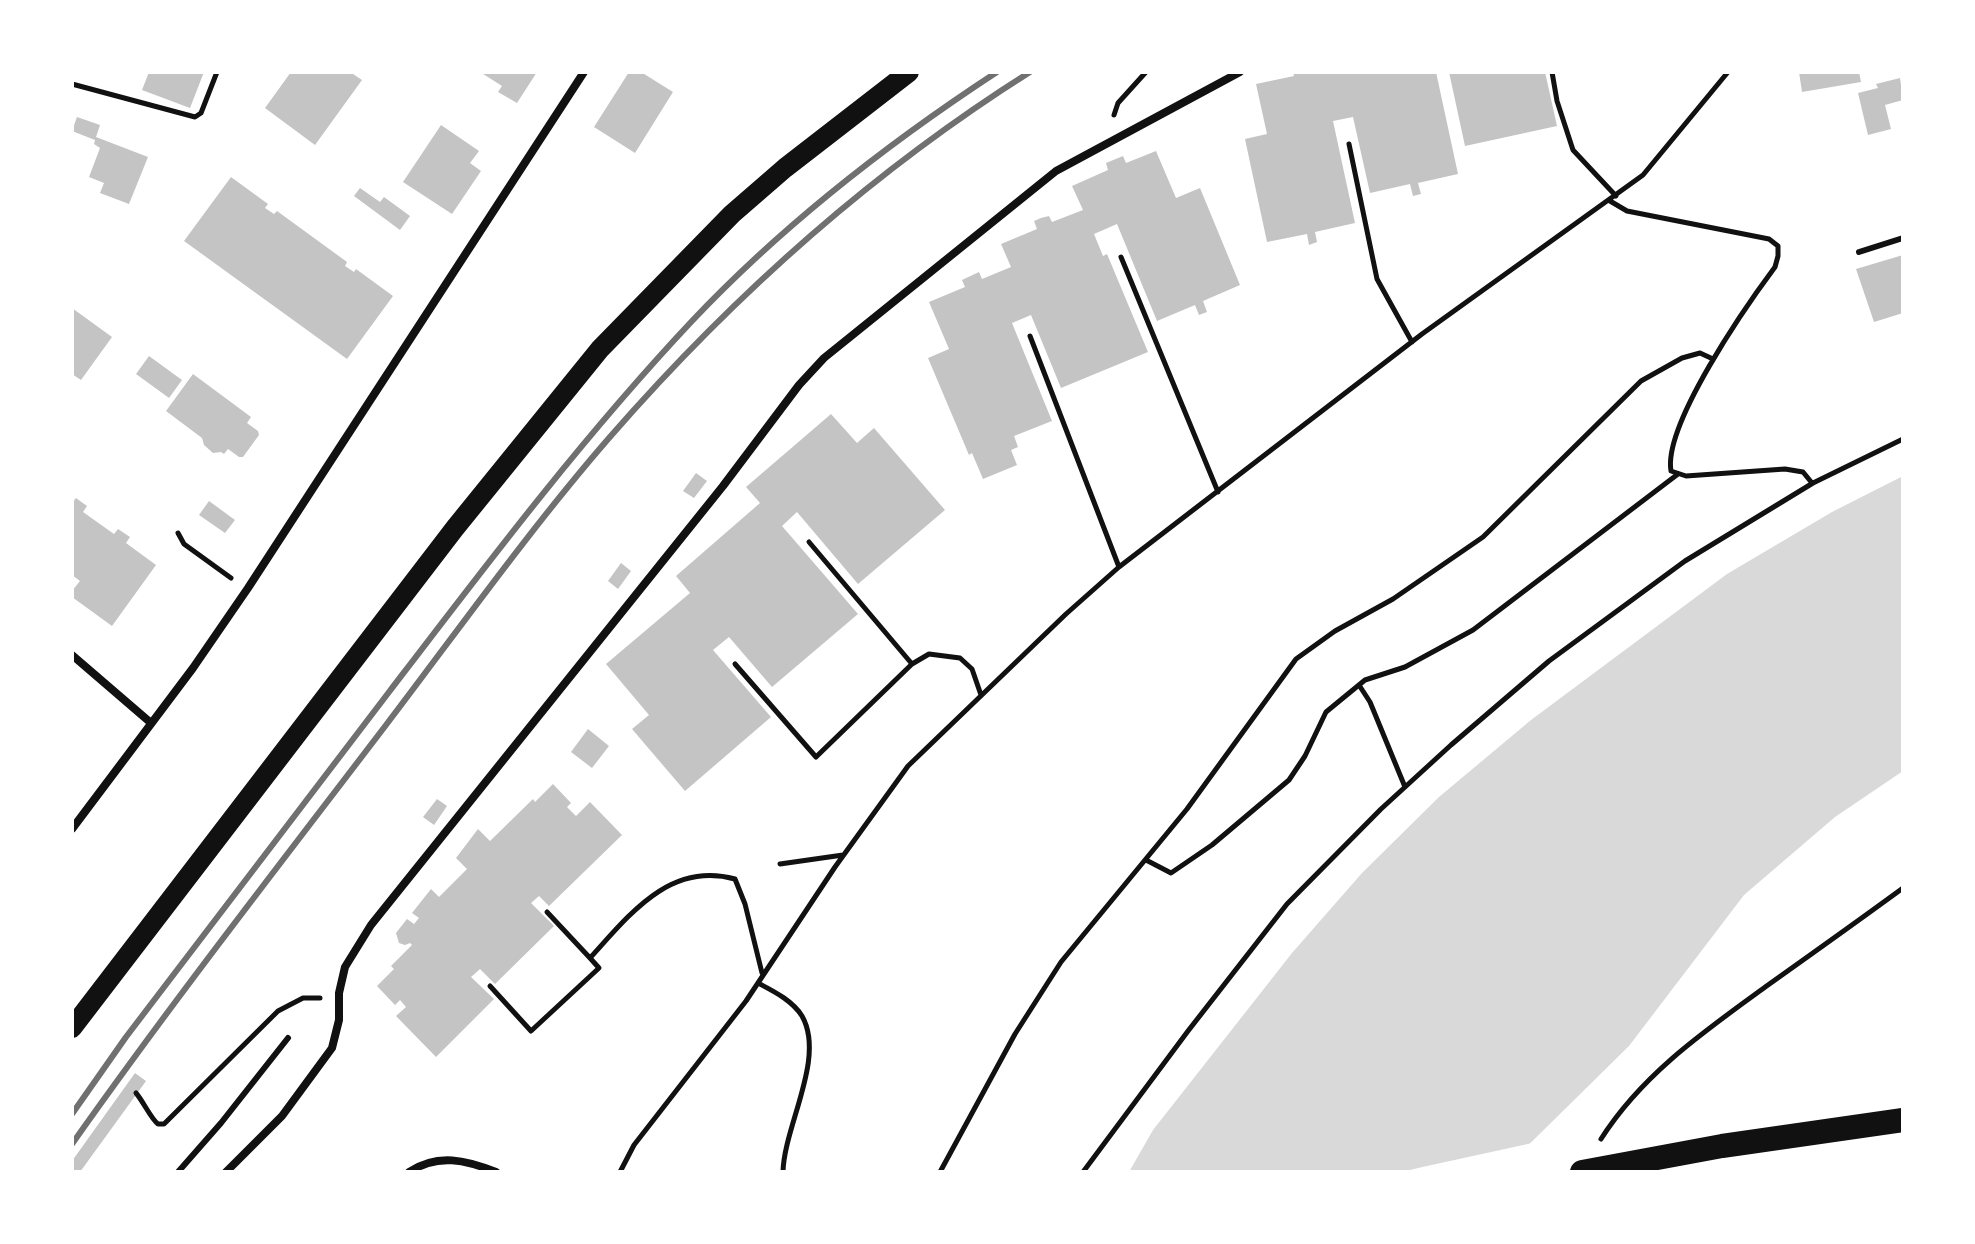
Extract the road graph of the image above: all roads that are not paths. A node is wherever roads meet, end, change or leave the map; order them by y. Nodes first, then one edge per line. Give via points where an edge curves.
1 (584, 72) edge
2 (909, 72) edge
3 (1240, 72) edge
4 (1903, 238) edge
5 (1859, 252) dead end
6 (72, 655) edge
7 (151, 723) junction
8 (72, 829) edge
9 (72, 1028) edge
10 (288, 1038) dead end
11 (1903, 1120) edge
12 (178, 1172) edge
13 (226, 1172) edge
14 (409, 1172) edge
15 (496, 1172) edge
16 (1582, 1172) edge

1 - 7 street via 248,588
2 - 9 main road via 732,214 600,349 455,528
3 - 13 street via 1056,171 824,358 799,385 371,925 345,967 332,1048 282,1116
4 - 5 lane
6 - 7 street
7 - 8 street
10 - 12 lane
11 - 16 highway
14 - 15 street via 444,1159

